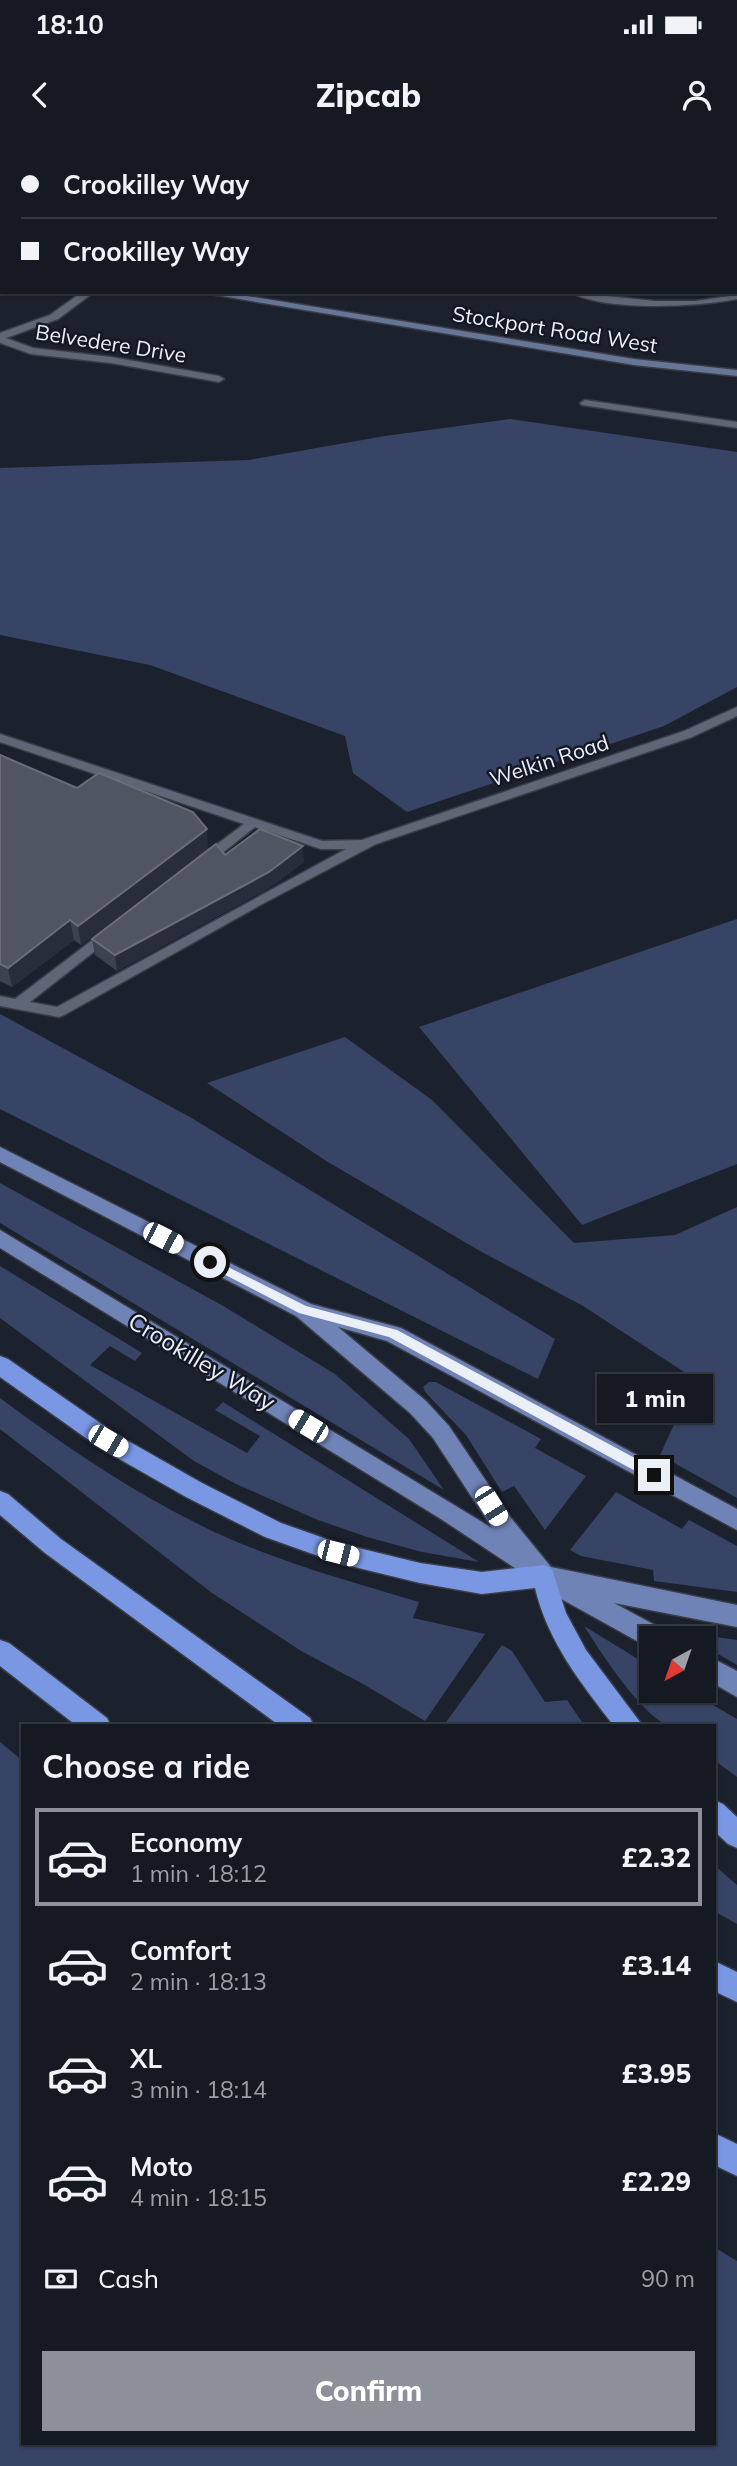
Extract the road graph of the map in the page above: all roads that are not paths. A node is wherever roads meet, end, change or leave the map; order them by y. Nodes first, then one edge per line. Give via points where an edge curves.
1 (86, 294) edge
2 (215, 294) edge
3 (585, 294) edge
4 (737, 297) edge
5 (0, 338) edge
6 (737, 373) edge
7 (219, 379) dead end
8 (585, 403) dead end
9 (737, 425) edge
10 (737, 711) edge
11 (0, 738) edge
12 (254, 822) junction
13 (371, 841) junction
14 (190, 872) edge
15 (125, 922) edge
16 (0, 1001) edge
17 (18, 1004) junction
18 (0, 1154) edge
19 (0, 1238) edge
20 (303, 1310) junction
21 (0, 1365) edge
22 (0, 1501) edge
23 (737, 1520) edge
24 (544, 1576) junction
25 (737, 1616) edge
26 (639, 1629) edge
27 (0, 1651) edge
28 (716, 1672) edge
29 (737, 1685) edge
30 (95, 1724) edge
31 (298, 1724) edge
32 (628, 1724) edge
33 (716, 1815) edge
34 (737, 1835) edge
35 (716, 1976) edge
36 (737, 1988) edge
37 (716, 2149) edge
38 (737, 2161) edge

1 - 5 street via 54,317
2 - 6 main road, Stockport Road West via 634,362
3 - 4 lane via 658,306
5 - 7 street, Belvedere Drive via 31,351
8 - 9 lane
10 - 13 lane, Welkin Road via 676,738
11 - 12 lane
12 - 13 lane, Welkin Road via 321,845
12 - 14 lane
13 - 17 lane, Welkin Road via 59,1012
15 - 17 lane
16 - 17 lane
18 - 20 main road, Crookilley Way
19 - 24 main road, Crookilley Way via 449,1512
20 - 23 main road, Crookilley Way via 393,1334
20 - 24 main road, Crookilley Way via 418,1407
21 - 24 highway via 108,1441 273,1530 338,1553 420,1573 482,1583
22 - 31 highway via 54,1546
24 - 25 main road, Crookilley Way
24 - 26 main road, Crookilley Way
24 - 32 highway via 555,1615 577,1658
27 - 30 highway
28 - 29 main road
33 - 34 highway
35 - 36 highway
37 - 38 highway

